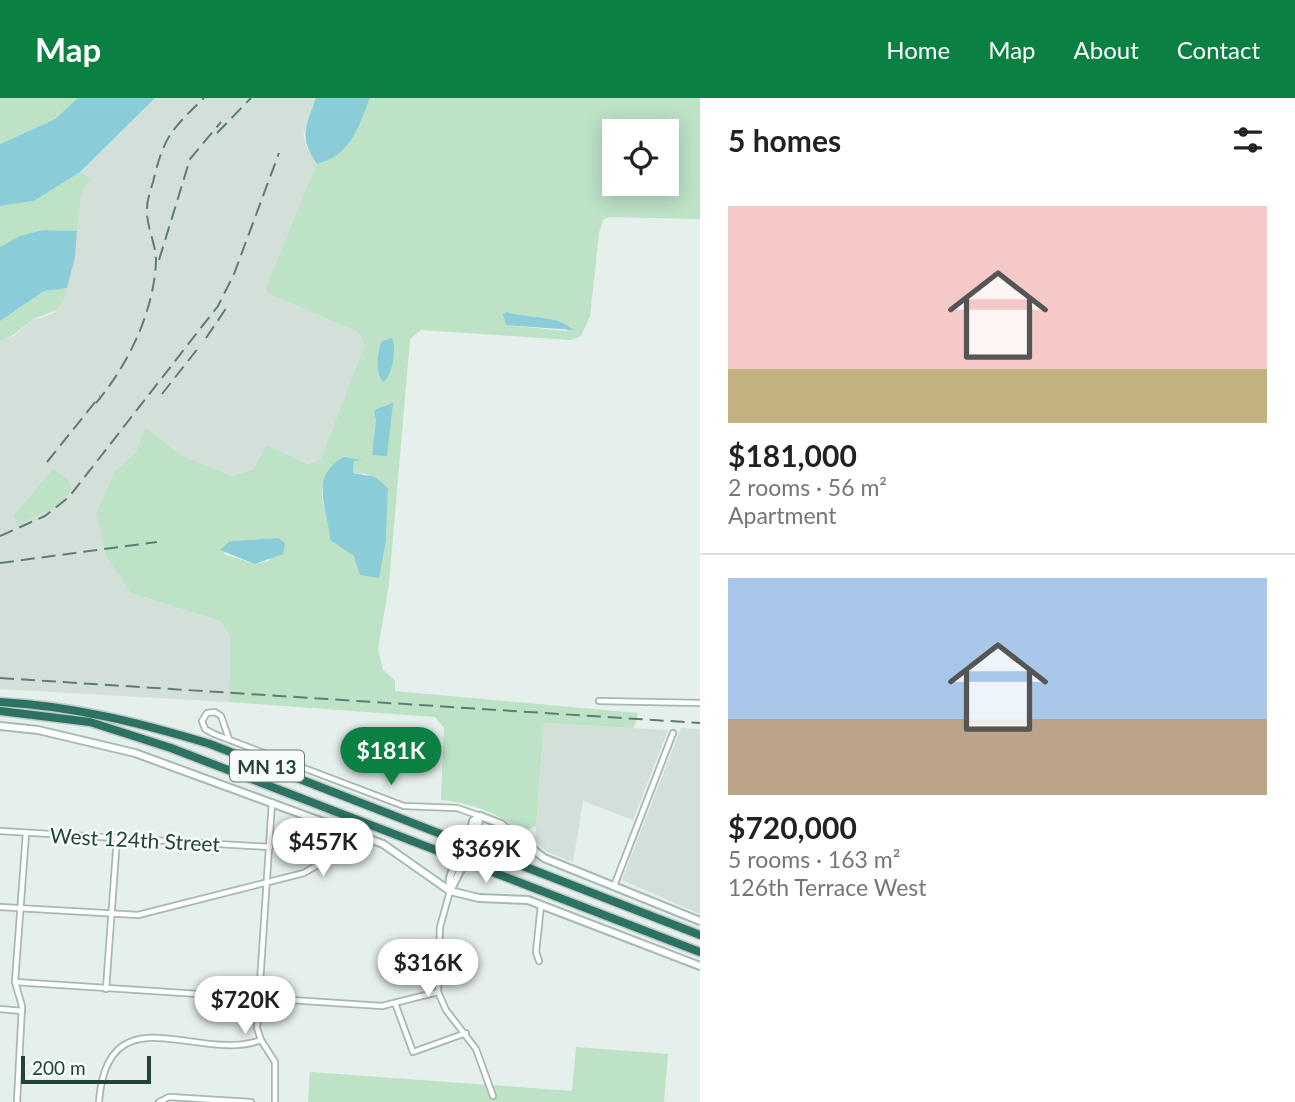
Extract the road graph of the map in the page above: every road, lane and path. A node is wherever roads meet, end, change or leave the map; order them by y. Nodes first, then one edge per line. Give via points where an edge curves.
1 (599, 701) dead end
2 (0, 702) edge
3 (700, 703) edge
4 (0, 711) edge
5 (0, 726) edge
6 (673, 733) dead end
7 (229, 739) junction
8 (272, 801) junction
9 (480, 816) junction
10 (0, 831) edge
11 (355, 832) junction
12 (26, 833) junction
13 (117, 838) junction
14 (468, 845) junction
15 (270, 847) junction
16 (463, 859) junction
17 (267, 882) junction
18 (614, 886) junction
19 (450, 891) junction
20 (541, 905) junction
21 (0, 907) edge
22 (20, 908) junction
23 (111, 914) junction
24 (700, 921) edge
25 (700, 935) edge
26 (700, 952) edge
27 (540, 961) dead end
28 (700, 966) edge
29 (15, 982) junction
30 (106, 989) junction
31 (438, 992) junction
32 (258, 998) junction
33 (395, 1003) junction
34 (0, 1009) edge
35 (22, 1011) junction
36 (466, 1034) junction
37 (261, 1040) junction
38 (494, 1096) dead end
39 (160, 1101) edge
40 (17, 1102) edge
41 (99, 1102) edge
42 (251, 1102) edge
43 (275, 1102) edge

1 - 3 street
2 - 14 highway, MN 13 via 92,713 185,737
4 - 16 highway, MN 13 via 58,716 115,729
5 - 8 street via 38,730 135,753
6 - 18 street
7 - 7 street via 221,716 207,713 202,720 205,729
7 - 9 street via 404,806 457,808
8 - 11 street
8 - 15 street
9 - 14 street via 473,821
9 - 18 street via 501,824 544,858
10 - 12 street, West 124th Street
11 - 17 street via 321,865
11 - 19 street via 400,854
12 - 13 street, West 124th Street
12 - 22 street
13 - 15 street, West 124th Street
13 - 23 street
14 - 16 street
14 - 25 highway, MN 13
15 - 17 street
16 - 19 street via 455,865
16 - 26 highway, MN 13
17 - 23 street via 138,915
17 - 32 street
18 - 24 street
19 - 20 street
19 - 31 street via 440,927
20 - 27 street via 536,952
20 - 28 street
21 - 22 street
22 - 23 street
22 - 29 street
23 - 30 street
29 - 30 street
29 - 35 street
30 - 32 street
31 - 33 street
31 - 36 street
32 - 33 street
32 - 37 street
33 - 36 street via 413,1052
34 - 35 street
35 - 40 street
36 - 38 street
37 - 41 street via 244,1044 142,1039 128,1043 111,1056 102,1073
37 - 43 street via 275,1062
39 - 42 street via 169,1097

